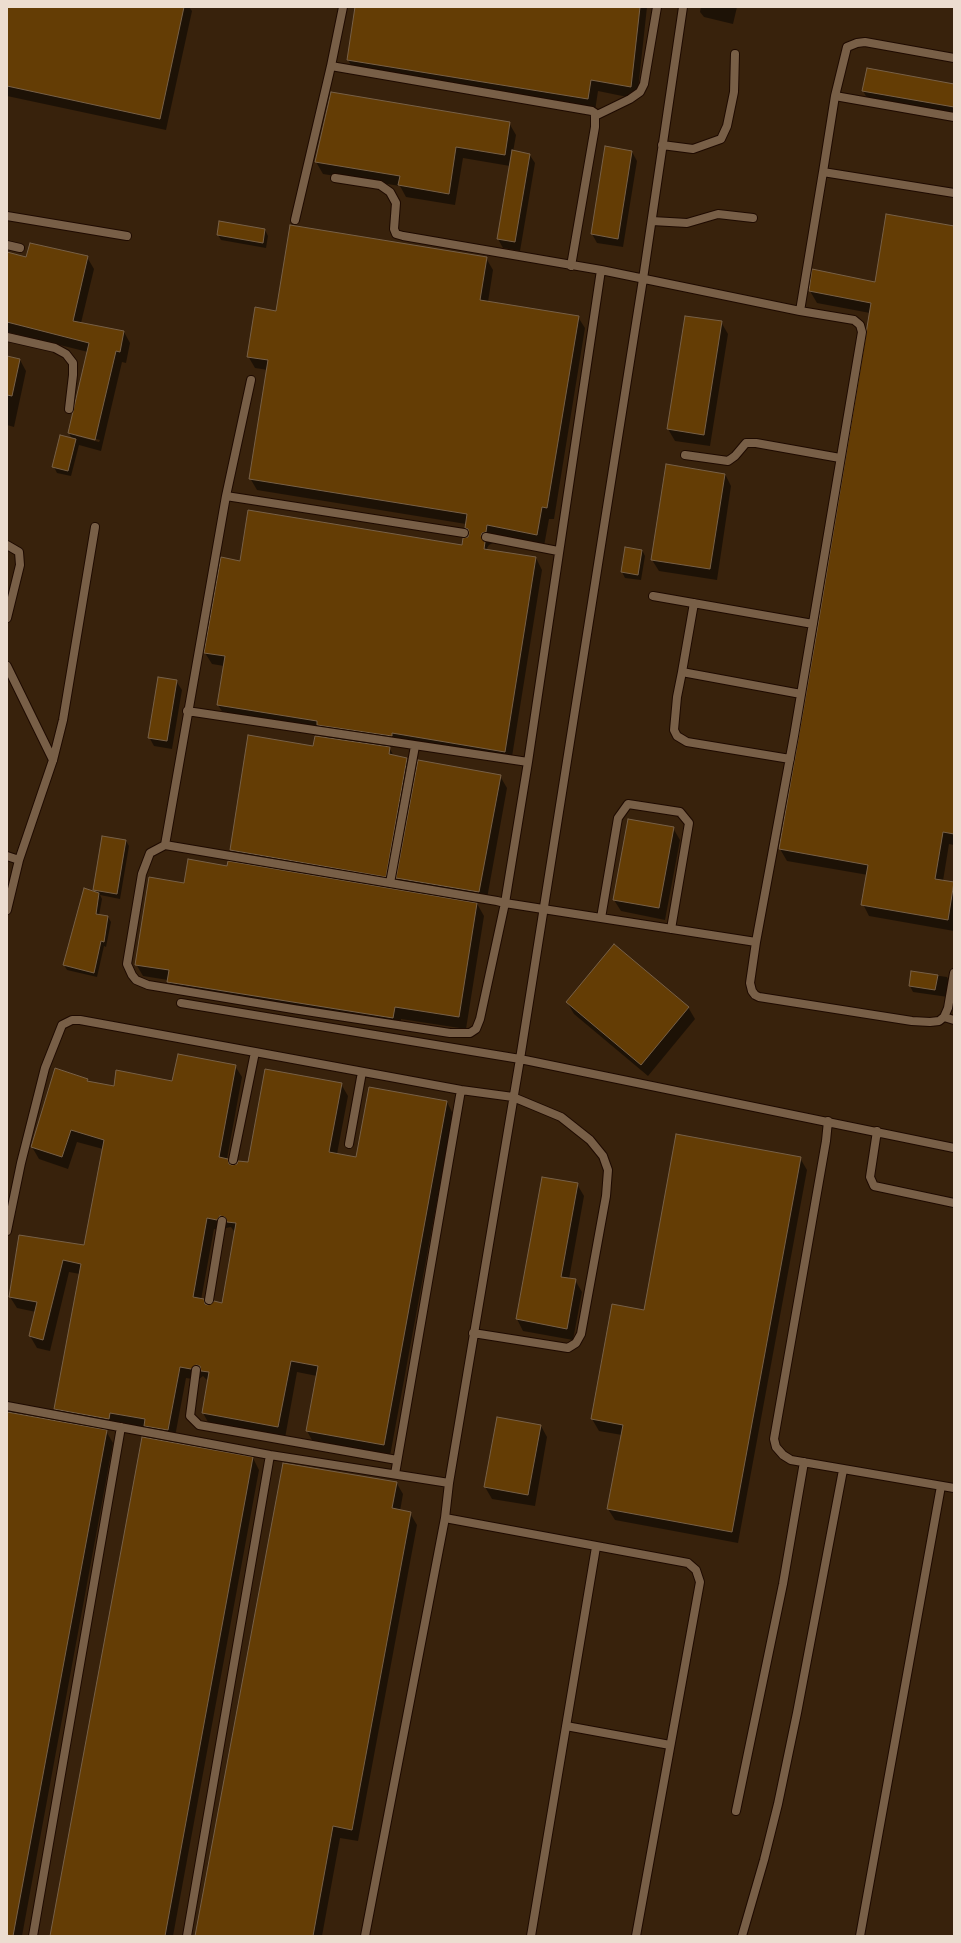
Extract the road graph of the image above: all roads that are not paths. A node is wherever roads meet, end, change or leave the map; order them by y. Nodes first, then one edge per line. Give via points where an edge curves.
1 (343, 7) edge
2 (657, 7) edge
3 (683, 7) edge
4 (735, 54) dead end
5 (954, 58) edge
6 (331, 66) junction
7 (835, 96) junction
8 (596, 116) junction
9 (954, 117) edge
10 (662, 145) junction
11 (823, 172) junction
12 (335, 178) dead end
13 (954, 193) edge
14 (7, 216) edge
15 (753, 218) dead end
16 (295, 220) dead end
17 (652, 221) junction
18 (127, 236) dead end
19 (7, 245) edge
20 (20, 248) dead end
21 (571, 266) junction
22 (601, 270) junction
23 (643, 280) junction
24 (800, 311) junction
25 (7, 337) edge
26 (251, 380) dead end
27 (69, 409) dead end
28 (684, 455) dead end
29 (840, 458) junction
30 (226, 496) junction
31 (95, 527) dead end
32 (464, 533) dead end
33 (486, 537) dead end
34 (7, 545) edge
35 (558, 551) junction
36 (653, 596) dead end
37 (694, 603) junction
38 (7, 618) edge
39 (813, 624) junction
40 (7, 666) edge
41 (682, 672) junction
42 (801, 694) junction
43 (187, 711) junction
44 (415, 746) junction
45 (790, 759) junction
46 (53, 760) junction
47 (528, 762) junction
48 (165, 845) junction
49 (7, 856) edge
50 (19, 860) junction
51 (390, 883) junction
52 (505, 902) junction
53 (543, 909) junction
54 (7, 910) edge
55 (601, 918) junction
56 (671, 929) junction
57 (756, 942) junction
58 (954, 973) edge
59 (181, 1003) dead end
60 (944, 1017) junction
61 (954, 1020) edge
62 (255, 1052) junction
63 (520, 1058) junction
64 (362, 1072) junction
65 (461, 1090) junction
66 (513, 1097) junction
67 (828, 1120) junction
68 (877, 1131) junction
69 (349, 1144) dead end
70 (954, 1148) edge
71 (233, 1160) dead end
72 (954, 1203) edge
73 (222, 1221) dead end
74 (7, 1231) edge
75 (209, 1300) dead end
76 (473, 1333) junction
77 (196, 1370) dead end
78 (7, 1406) edge
79 (121, 1427) junction
80 (270, 1455) junction
81 (397, 1460) junction
82 (804, 1462) junction
83 (843, 1470) junction
84 (395, 1474) junction
85 (449, 1483) junction
86 (940, 1486) junction
87 (954, 1488) edge
88 (444, 1518) junction
89 (596, 1547) junction
90 (566, 1726) junction
91 (670, 1745) junction
92 (736, 1811) dead end
93 (33, 1936) edge
94 (187, 1936) edge
95 (365, 1936) edge
96 (531, 1936) edge
97 (636, 1936) edge
98 (742, 1936) edge
99 (860, 1936) edge

1 - 6 lane
2 - 8 lane via 644,84 640,92
3 - 10 lane
4 - 10 lane via 734,92 727,126 721,139 693,149
5 - 7 lane via 857,42 847,47
6 - 8 lane via 592,111
6 - 16 lane
7 - 9 lane
7 - 11 lane
8 - 21 lane
10 - 17 lane
11 - 13 lane
11 - 24 lane
12 - 21 lane via 380,185 390,192 396,203 396,234
14 - 18 lane
15 - 17 lane via 718,214 687,223
17 - 23 lane
19 - 20 lane
21 - 22 lane
22 - 23 lane
22 - 35 lane
23 - 24 lane
23 - 53 lane
24 - 29 lane via 854,320 860,325 862,332
25 - 27 lane via 55,348 66,354 73,363
26 - 30 lane
28 - 29 lane via 728,461 746,444 756,443
29 - 39 lane
30 - 32 lane
30 - 43 lane
31 - 46 lane via 64,720
33 - 35 lane
34 - 38 lane via 19,552 20,565
35 - 47 lane
36 - 37 lane
37 - 39 lane
37 - 41 lane
39 - 42 lane
40 - 46 lane
41 - 42 lane
41 - 45 lane via 674,730 677,736 687,742
42 - 45 lane
43 - 44 lane
43 - 48 lane
44 - 47 lane
44 - 51 lane
45 - 57 lane
46 - 50 lane
47 - 52 lane
48 - 51 lane
48 - 52 lane via 150,853 142,874 127,964 136,980 171,989 443,1032 470,1033 476,1029 480,1019
49 - 50 lane
50 - 54 lane
51 - 52 lane
52 - 53 lane
53 - 55 lane
53 - 63 lane
55 - 56 lane
55 - 56 lane via 618,818 628,804 680,812 689,823
56 - 57 lane
57 - 60 lane via 750,983 755,995 912,1021 939,1021
58 - 60 lane
59 - 63 lane
60 - 61 lane
62 - 64 lane
62 - 71 lane
62 - 74 lane via 80,1020 72,1020 62,1025 45,1068
63 - 66 lane
63 - 67 lane
64 - 65 lane
64 - 69 lane
65 - 66 lane
65 - 81 lane
66 - 76 lane
66 - 76 lane via 561,1116 590,1140 603,1156 608,1170 606,1196 582,1334 576,1343 568,1348
67 - 68 lane
67 - 82 lane via 774,1439 776,1447 783,1455 791,1460
68 - 70 lane
68 - 72 lane via 870,1177 874,1186
73 - 75 lane
76 - 85 lane
77 - 81 lane via 190,1416 199,1425
78 - 79 lane
79 - 80 lane
79 - 93 lane
80 - 84 lane
80 - 94 lane
81 - 84 lane
82 - 83 lane
82 - 92 lane via 783,1584
83 - 86 lane
83 - 98 lane via 778,1804
84 - 85 lane
85 - 88 lane
86 - 87 lane
86 - 99 lane
88 - 89 lane
88 - 95 lane
89 - 90 lane
89 - 91 lane via 688,1563 696,1570 700,1582
90 - 91 lane
90 - 96 lane
91 - 97 lane

